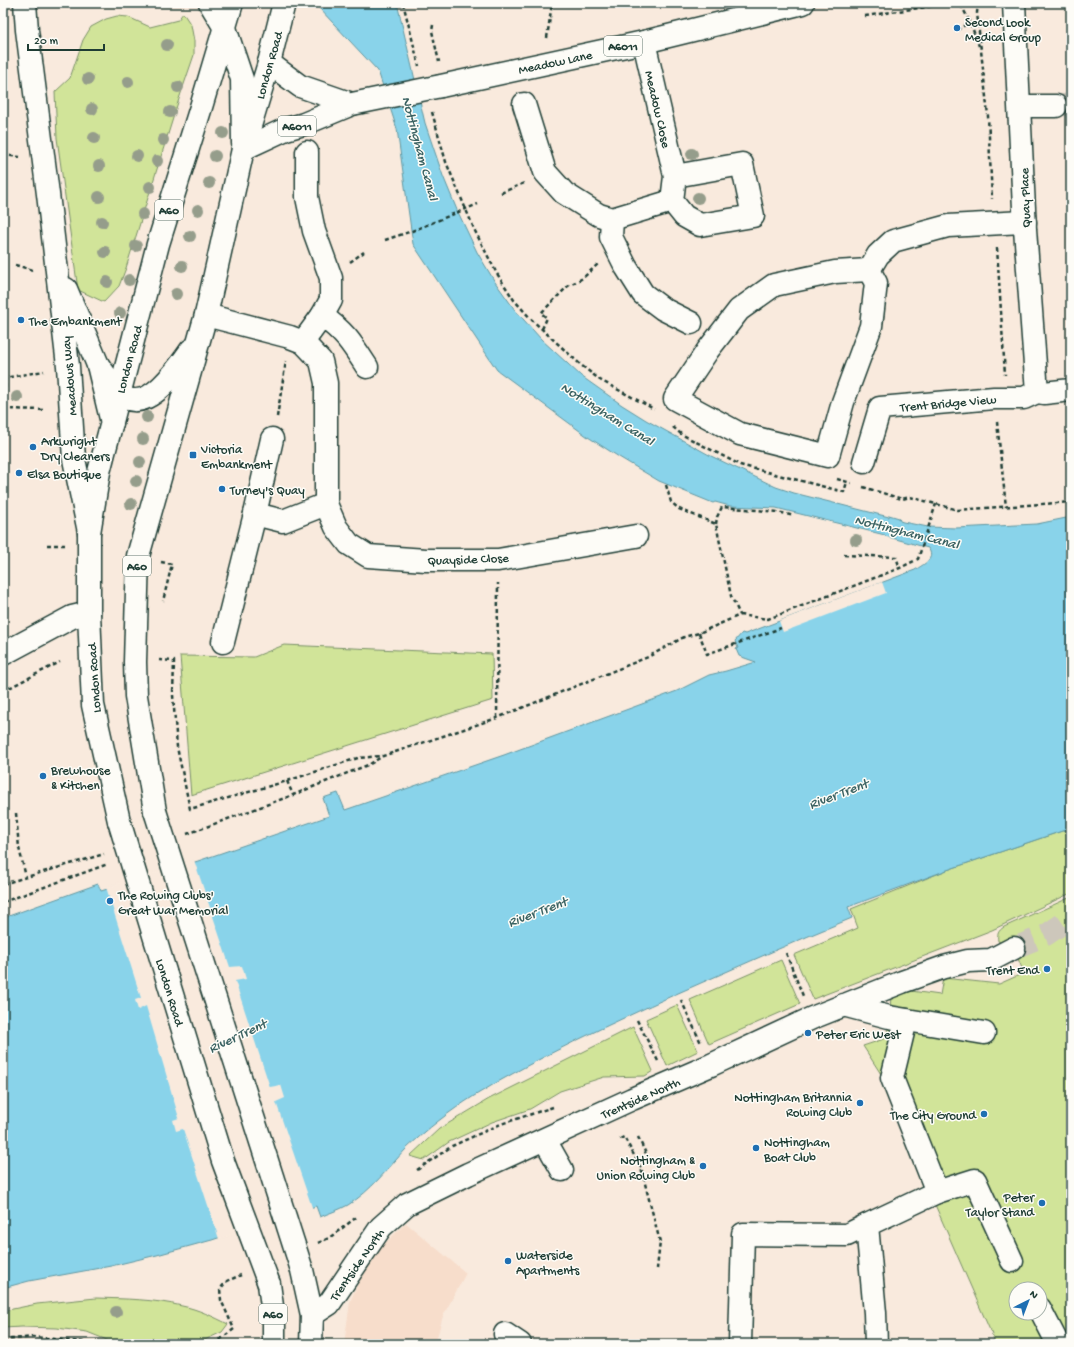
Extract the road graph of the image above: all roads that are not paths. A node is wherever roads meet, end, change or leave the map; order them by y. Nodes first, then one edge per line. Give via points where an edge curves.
1 (25, 3) edge
2 (210, 3) edge
3 (232, 3) edge
4 (284, 3) edge
5 (804, 3) edge
6 (1014, 3) edge
7 (225, 28) junction
8 (644, 42) junction
9 (269, 63) junction
10 (352, 104) junction
11 (524, 104) dead end
12 (1020, 106) junction
13 (1056, 106) tunnel mouth
14 (243, 149) junction
15 (307, 152) dead end
16 (675, 176) junction
17 (672, 200) junction
18 (612, 219) junction
19 (1025, 222) junction
20 (46, 269) junction
21 (869, 270) junction
22 (206, 315) junction
23 (322, 316) junction
24 (691, 323) dead end
25 (201, 336) junction
26 (296, 340) junction
27 (98, 365) junction
28 (367, 367) dead end
29 (1071, 390) edge
30 (119, 392) junction
31 (1037, 392) junction
32 (112, 423) junction
33 (272, 439) road end
34 (864, 462) dead end
35 (326, 504) junction
36 (255, 514) junction
37 (89, 533) junction
38 (636, 536) dead end
39 (89, 613) junction
40 (223, 642) dead end
41 (3, 654) edge
42 (1014, 948) tunnel mouth
43 (843, 1005) junction
44 (906, 1020) junction
45 (984, 1033) dead end
46 (545, 1140) junction
47 (562, 1170) dead end
48 (937, 1192) junction
49 (867, 1225) junction
50 (1012, 1261) dead end
51 (312, 1315) junction
52 (1046, 1321) edge
53 (274, 1344) edge
54 (311, 1344) edge
55 (740, 1344) edge
56 (876, 1344) edge
57 (1058, 1344) edge

1 - 20 street, Meadows Way
2 - 7 street
3 - 7 street, London Road / A60
4 - 9 street, London Road / A60
5 - 8 street, Meadow Lane / A6011
6 - 12 street, Quay Place
7 - 14 street, London Road via 242,78
7 - 30 street, London Road / A60 via 158,244
8 - 10 street, Meadow Lane / A6011, bridge
8 - 16 street, Meadow Close
9 - 10 street via 300,86
9 - 14 street, London Road / A60
10 - 14 street, Meadow Lane / A6011 via 286,129
11 - 18 street via 545,172 564,193 599,215
12 - 13 street
12 - 19 street, Quay Place
14 - 22 street, London Road / A60
15 - 23 street via 307,197 314,231 331,278 331,300
16 - 17 street, Meadow Close
16 - 17 street via 742,164 753,216 700,225 684,216
17 - 18 street
18 - 24 street via 611,238 644,294 664,309
19 - 21 street via 948,226 893,241 878,255
19 - 31 street, Quay Place
20 - 27 street, Meadows Way
20 - 37 street, Meadows Way via 68,366 74,459
21 - 21 street via 835,272 774,284 739,310 675,399 740,434 828,456 843,402 871,326 876,283
22 - 25 street, London Road / A60
22 - 26 street
23 - 26 street via 311,332
23 - 28 street via 337,326 351,341
25 - 30 street via 171,378 152,395 136,400 126,398
25 - 51 street, London Road / A60, bridge via 138,556 136,696 155,811 302,1270
26 - 35 street, Quayside Close via 321,361 326,383
27 - 30 street
27 - 32 street, Meadows Way
29 - 31 street, Trent Bridge View
30 - 32 street, London Road / A60
31 - 34 street, Trent Bridge View via 1024,398 994,398 880,408
32 - 37 street, London Road / A60 via 99,472
33 - 36 street
35 - 36 street via 284,521
35 - 38 street, Quayside Close via 336,527 349,544 368,556 426,560 498,560
36 - 40 street
37 - 39 street, London Road / A60
39 - 41 street via 72,617
39 - 53 street, London Road / A60, bridge via 93,705 119,820 223,1161 269,1284
42 - 43 street, Trentside North via 991,960 968,961 944,967
43 - 44 street
43 - 46 street, Trentside North
44 - 45 street
44 - 48 street via 892,1078
46 - 47 street
46 - 51 street, Trentside North via 407,1204 381,1227 329,1304
48 - 49 street
48 - 50 street via 975,1180
49 - 55 street via 847,1235 743,1234
49 - 56 street
51 - 54 street, London Road
52 - 57 street

